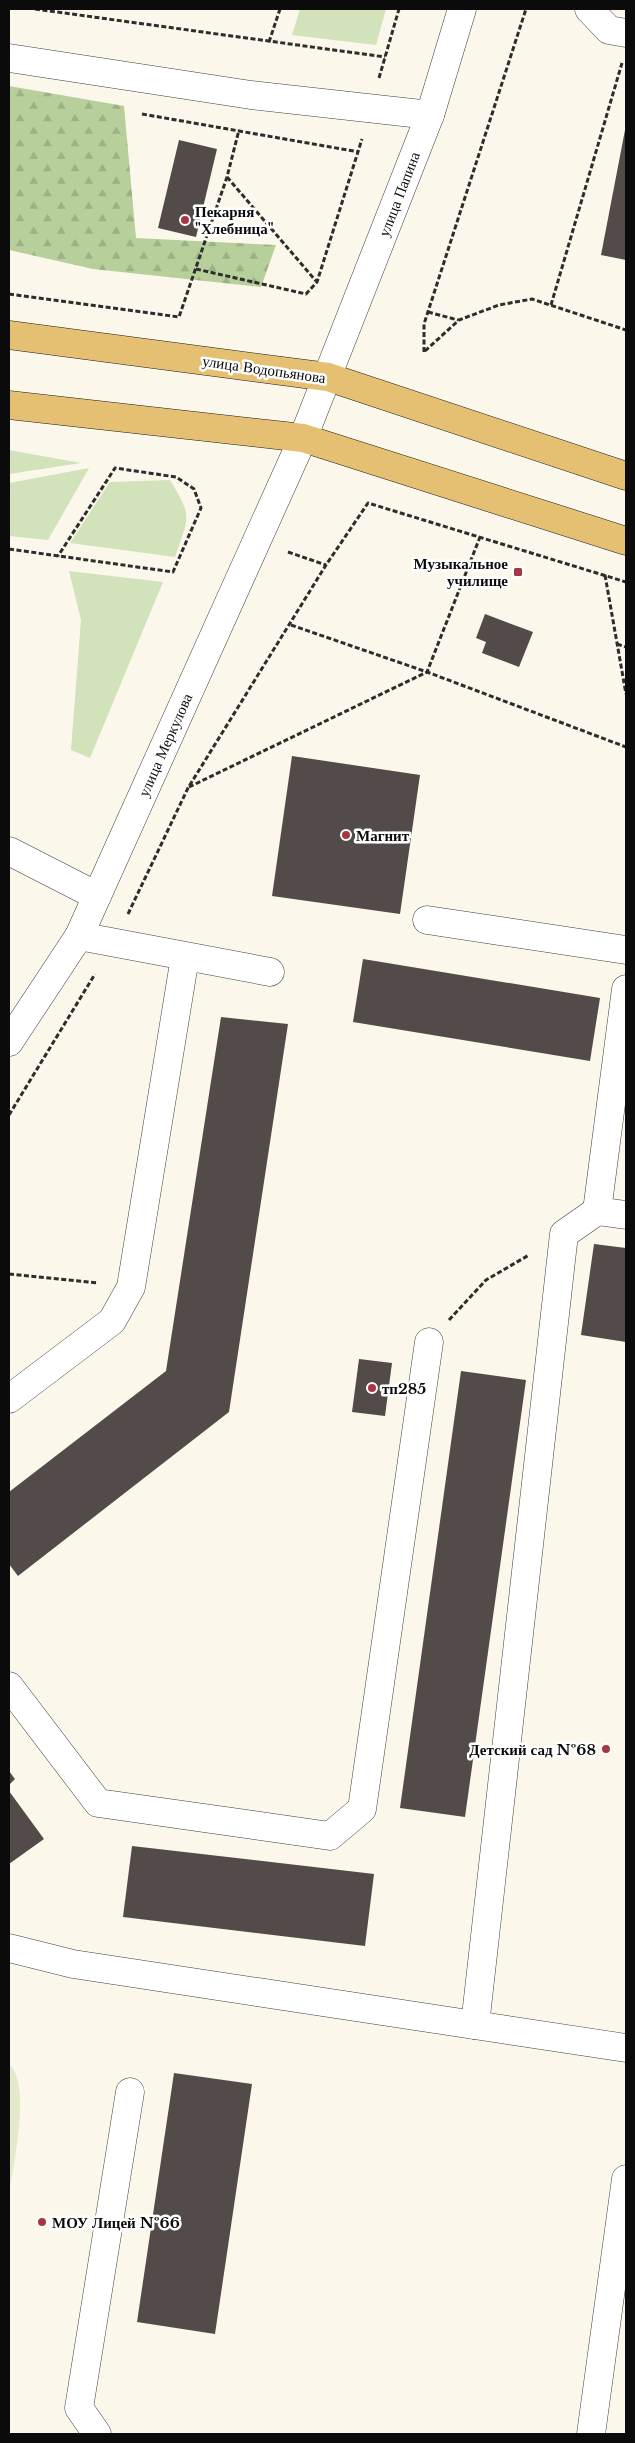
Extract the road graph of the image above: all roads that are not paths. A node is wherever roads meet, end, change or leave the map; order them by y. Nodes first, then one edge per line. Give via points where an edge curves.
1 (462, 9) edge
2 (589, 9) edge
3 (626, 33) edge
4 (9, 58) edge
5 (430, 115) junction
6 (9, 334) edge
7 (328, 377) junction
8 (9, 405) edge
9 (303, 438) junction
10 (626, 476) edge
11 (626, 542) edge
12 (9, 851) edge
13 (98, 896) junction
14 (427, 920) dead end
15 (79, 936) junction
16 (626, 950) edge
17 (185, 958) junction
18 (270, 972) dead end
19 (626, 989) edge
20 (9, 1042) edge
21 (596, 1211) junction
22 (626, 1215) edge
23 (429, 1342) road end
24 (9, 1398) edge
25 (9, 1686) edge
26 (9, 1948) edge
27 (475, 2025) junction
28 (626, 2048) edge
29 (130, 2092) dead end
30 (626, 2179) edge
31 (97, 2434) edge
32 (592, 2434) edge

1 - 5 street, улица Папина
2 - 3 street via 609,30
4 - 5 street via 251,95
5 - 7 street, улица Папина
6 - 7 main road, улица Водопьянова
7 - 9 street, улица Папина
7 - 10 main road, улица Водопьянова
8 - 9 main road
9 - 11 main road
9 - 13 street, улица Меркулова
12 - 13 street
13 - 15 street, улица Меркулова
14 - 16 street
15 - 17 street
15 - 20 street, улица Меркулова
17 - 18 street
17 - 24 street via 130,1287 112,1321
19 - 21 street
21 - 22 street
21 - 27 street via 564,1234
23 - 25 street via 362,1810 330,1836 98,1802
26 - 27 street via 73,1964
27 - 28 street
29 - 31 street via 79,2408
30 - 32 street

